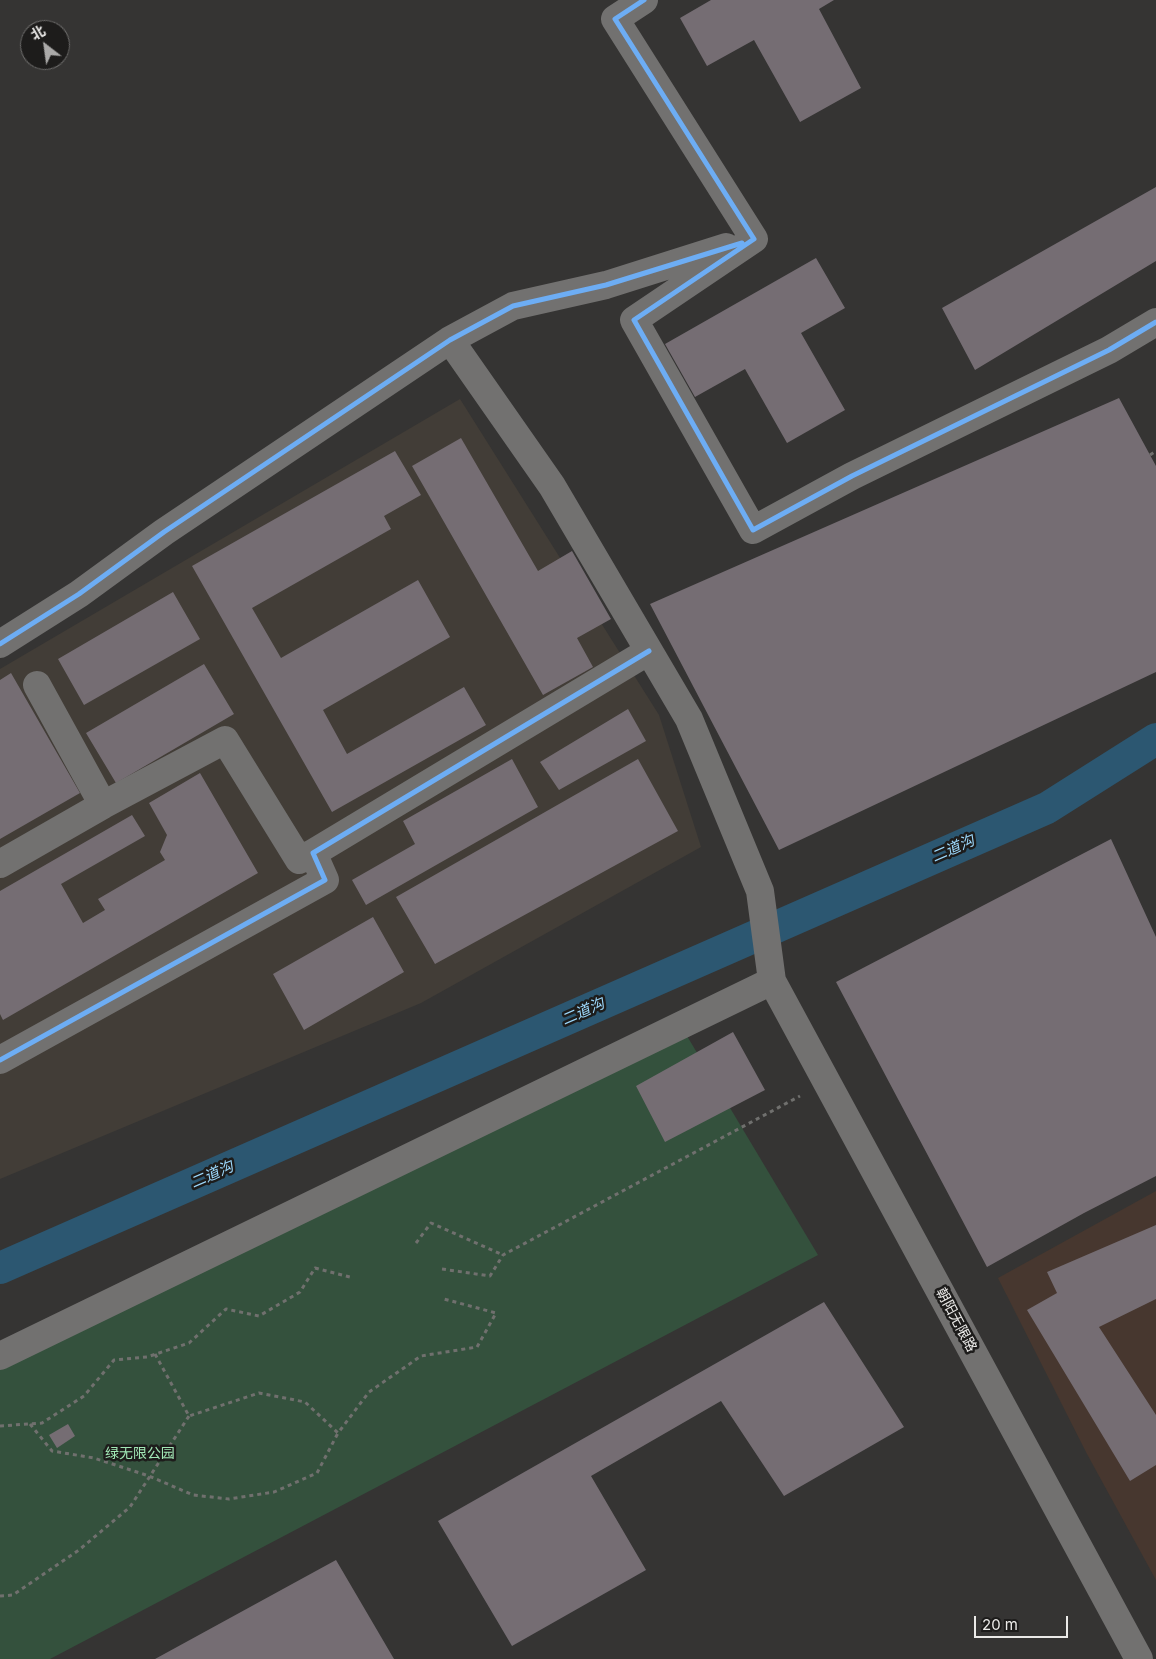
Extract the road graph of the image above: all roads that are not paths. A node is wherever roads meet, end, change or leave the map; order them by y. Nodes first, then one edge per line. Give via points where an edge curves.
1 (644, 0) edge
2 (754, 239) junction
3 (1156, 322) edge
4 (450, 340) junction
5 (0, 644) edge
6 (649, 651) junction
7 (37, 685) dead end
8 (103, 805) junction
9 (312, 853) junction
10 (0, 864) edge
11 (772, 980) junction
12 (0, 1060) edge
13 (0, 1356) edge
14 (1139, 1659) edge

1 - 2 street via 615,18
2 - 3 street via 634,320 754,530 852,476 1109,350
2 - 4 street via 606,285 513,306
4 - 5 street via 164,532 79,594
4 - 6 street via 552,486
6 - 9 street
6 - 11 street via 689,719 760,891
7 - 8 street
8 - 9 street via 225,740 298,860
8 - 10 street
9 - 12 street via 325,880
11 - 13 street
11 - 14 street, 朝阳无限路

